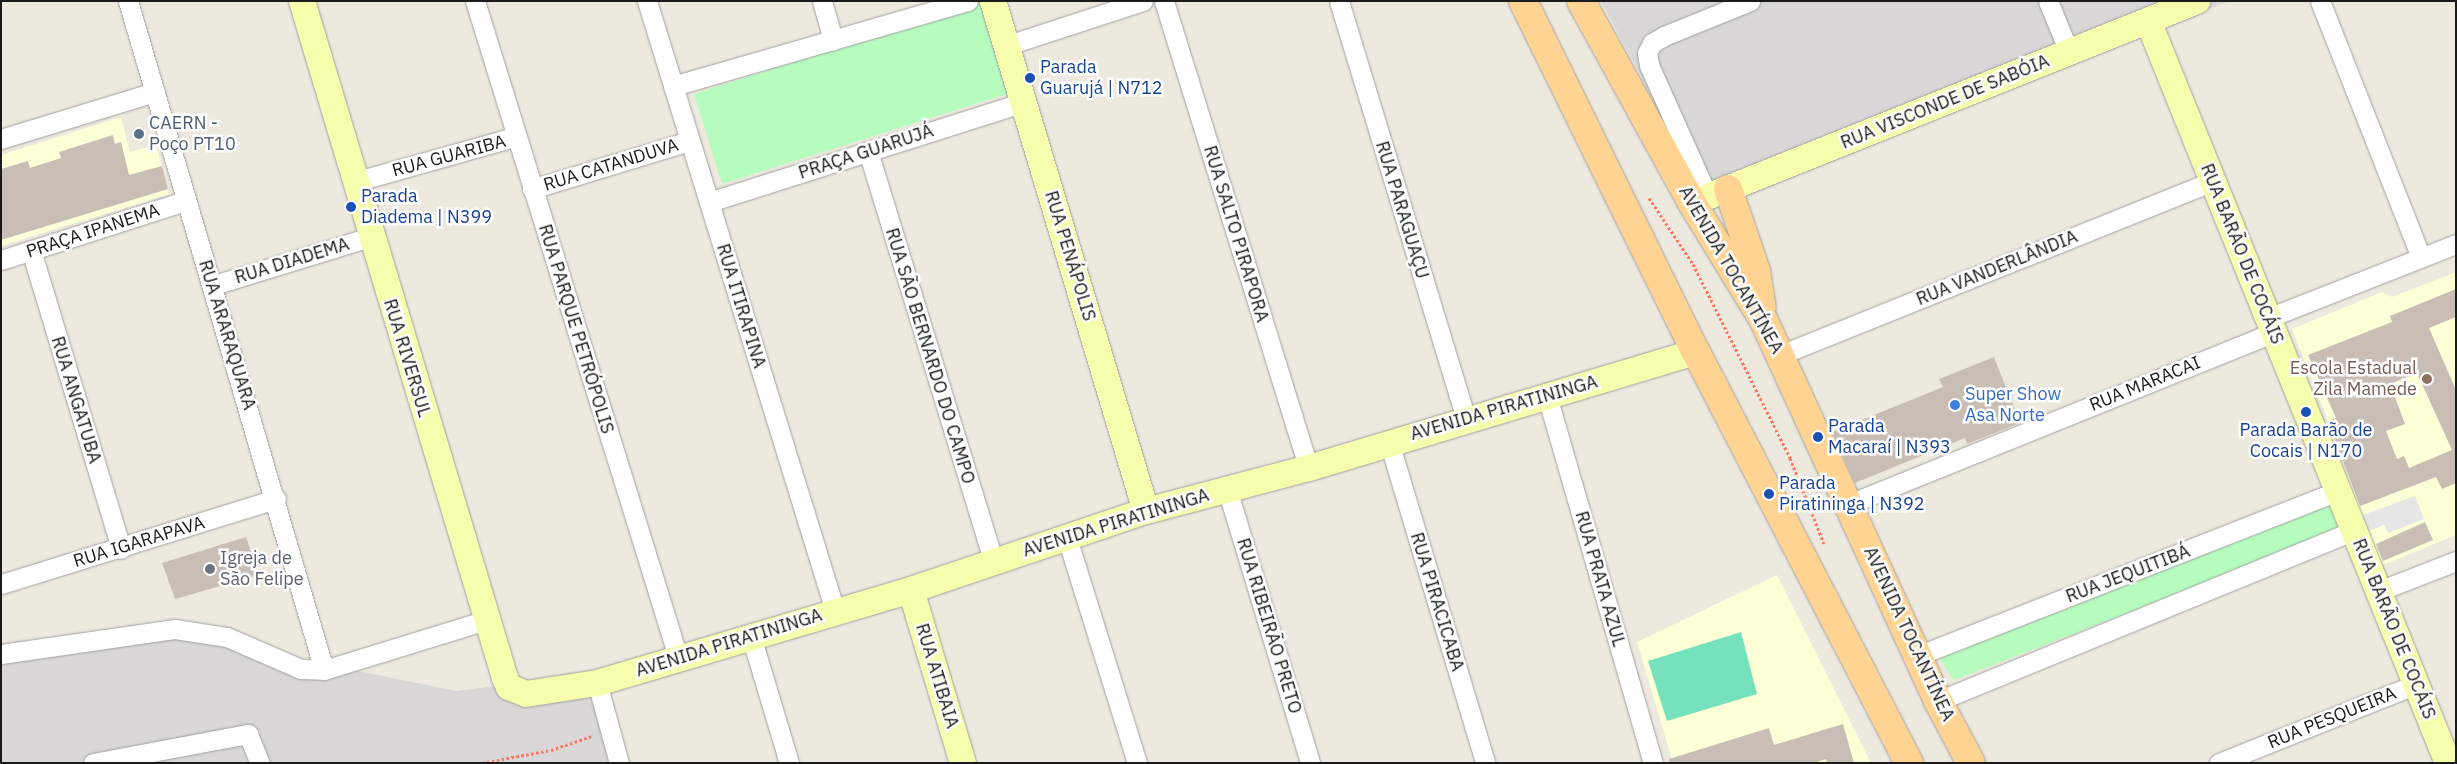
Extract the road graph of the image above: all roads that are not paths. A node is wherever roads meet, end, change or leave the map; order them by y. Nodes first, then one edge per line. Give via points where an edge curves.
1 (128, 1) edge
2 (302, 1) edge
3 (475, 1) edge
4 (647, 1) edge
5 (822, 1) edge
6 (968, 1) edge
7 (993, 1) edge
8 (1143, 1) edge
9 (1164, 1) edge
10 (1338, 1) edge
11 (1524, 1) edge
12 (1581, 1) edge
13 (1750, 1) edge
14 (2048, 1) edge
15 (2198, 1) edge
16 (2320, 1) edge
17 (2149, 23) junction
18 (833, 40) junction
19 (1005, 46) junction
20 (2070, 52) junction
21 (673, 86) junction
22 (155, 92) junction
23 (1024, 102) junction
24 (1, 138) edge
25 (514, 138) junction
26 (689, 140) junction
27 (868, 151) junction
28 (2213, 181) junction
29 (354, 182) junction
30 (532, 189) junction
31 (1709, 196) junction
32 (185, 201) junction
33 (709, 202) junction
34 (370, 237) junction
35 (2456, 244) edge
36 (31, 250) junction
37 (2422, 258) junction
38 (1, 260) edge
39 (214, 285) junction
40 (1764, 321) junction
41 (2271, 325) junction
42 (1696, 352) junction
43 (1780, 355) junction
44 (1547, 396) junction
45 (1466, 420) junction
46 (1389, 442) junction
47 (1309, 468) junction
48 (1227, 489) junction
49 (2338, 491) junction
50 (276, 499) junction
51 (1849, 504) junction
52 (1146, 512) junction
53 (2354, 530) junction
54 (1067, 538) junction
55 (121, 549) junction
56 (992, 561) junction
57 (2456, 561) edge
58 (1, 584) edge
59 (911, 590) junction
60 (2379, 591) junction
61 (835, 612) junction
62 (487, 620) junction
63 (751, 636) junction
64 (1, 654) edge
65 (1917, 656) junction
66 (678, 657) junction
67 (324, 670) junction
68 (597, 683) junction
69 (2416, 684) junction
70 (536, 694) joint
71 (1938, 700) junction
72 (93, 763) edge
73 (260, 763) edge
74 (619, 763) edge
75 (789, 763) edge
76 (963, 763) edge
77 (1137, 763) edge
78 (1310, 763) edge
79 (1485, 763) edge
80 (1653, 763) edge
81 (1910, 763) edge
82 (1971, 763) edge
83 (2219, 763) edge
84 (2448, 763) edge

1 - 22 street, RUA ARARAQUARA
2 - 29 street, RUA RIVERSUL
3 - 25 street, RUA PARQUE PETRÓPOLIS
4 - 21 street, RUA ITIRAPINA
5 - 18 street
6 - 18 street
7 - 19 street, RUA PENÁPOLIS
8 - 19 street
9 - 47 street, RUA SALTO PIRAPORA
10 - 45 street, RUA PARAGUAÇU
11 - 42 main road
12 - 31 main road, AVENIDA TOCANTÍNEA
13 - 31 street via 1664,36 1652,43 1647,53 1649,65
14 - 20 street
15 - 17 street, RUA VISCONDE DE SABÓIA
16 - 37 street
17 - 20 street, RUA VISCONDE DE SABÓIA
17 - 28 street, RUA BARÃO DE COCÁIS
18 - 21 street
19 - 23 street, RUA PENÁPOLIS
20 - 31 street, RUA VISCONDE DE SABÓIA
21 - 26 street, RUA ITIRAPINA
22 - 24 street
22 - 32 street, RUA ARARAQUARA
23 - 27 street, PRAÇA GUARUJÁ
23 - 52 street, RUA PENÁPOLIS
25 - 29 street, RUA GUARIBA
25 - 30 street, RUA PARQUE PETRÓPOLIS
26 - 30 street, RUA CATANDUVA
26 - 33 street, RUA ITIRAPINA
27 - 33 street, PRAÇA GUARUJÁ
27 - 56 street, RUA SÃO BERNARDO DO CAMPO
28 - 41 street, RUA BARÃO DE COCÁIS
28 - 43 street, RUA VANDERLÂNDIA
29 - 34 street, RUA RIVERSUL
30 - 66 street, RUA PARQUE PETRÓPOLIS
31 - 40 main road, AVENIDA TOCANTÍNEA
31 - 40 main road via 1756,272
32 - 36 street, PRAÇA IPANEMA
32 - 39 street, RUA ARARAQUARA
33 - 61 street, RUA ITIRAPINA
34 - 39 street, RUA DIADEMA
34 - 62 street, RUA RIVERSUL
35 - 37 street, RUA MARACAI
36 - 38 street, PRAÇA IPANEMA
36 - 55 street, RUA ANGATUBA
37 - 41 street, RUA MARACAI
39 - 50 street, RUA ARARAQUARA
40 - 43 main road, AVENIDA TOCANTÍNEA
41 - 49 street, RUA BARÃO DE COCÁIS
41 - 51 street, RUA MARACAI
42 - 44 street, AVENIDA PIRATININGA
42 - 81 main road
43 - 51 main road, AVENIDA TOCANTÍNEA
44 - 45 street, AVENIDA PIRATININGA
44 - 80 street, RUA PRATA AZUL
45 - 46 street, AVENIDA PIRATININGA
46 - 47 street, AVENIDA PIRATININGA
46 - 79 street, RUA PIRACICABA
47 - 48 street, AVENIDA PIRATININGA
48 - 52 street, AVENIDA PIRATININGA
48 - 78 street, RUA RIBEIRÃO PRETO
49 - 53 street, RUA BARÃO DE COCÁIS
49 - 65 street, RUA JEQUITIBÁ
50 - 55 street, RUA IGARAPAVA
50 - 67 street, RUA ARARAQUARA
51 - 65 main road, AVENIDA TOCANTÍNEA
52 - 54 street, AVENIDA PIRATININGA
53 - 60 street, RUA BARÃO DE COCÁIS
53 - 71 street
54 - 56 street, AVENIDA PIRATININGA
54 - 77 street
55 - 58 street, RUA IGARAPAVA
56 - 59 street, AVENIDA PIRATININGA
57 - 60 street
59 - 61 street, AVENIDA PIRATININGA
59 - 76 street, RUA ATIBAIA
60 - 69 street, RUA BARÃO DE COCÁIS
61 - 63 street, AVENIDA PIRATININGA
62 - 67 street
62 - 70 street, RUA RIVERSUL via 509,687
63 - 66 street, AVENIDA PIRATININGA
63 - 75 street
64 - 67 street via 175,629 227,637 301,670
65 - 71 main road, AVENIDA TOCANTÍNEA
66 - 68 street, AVENIDA PIRATININGA
68 - 70 street, AVENIDA PIRATININGA
68 - 74 street
69 - 83 street, RUA PESQUEIRA
69 - 84 street, RUA BARÃO DE COCÁIS
71 - 82 main road, AVENIDA TOCANTÍNEA
72 - 73 street via 248,734

